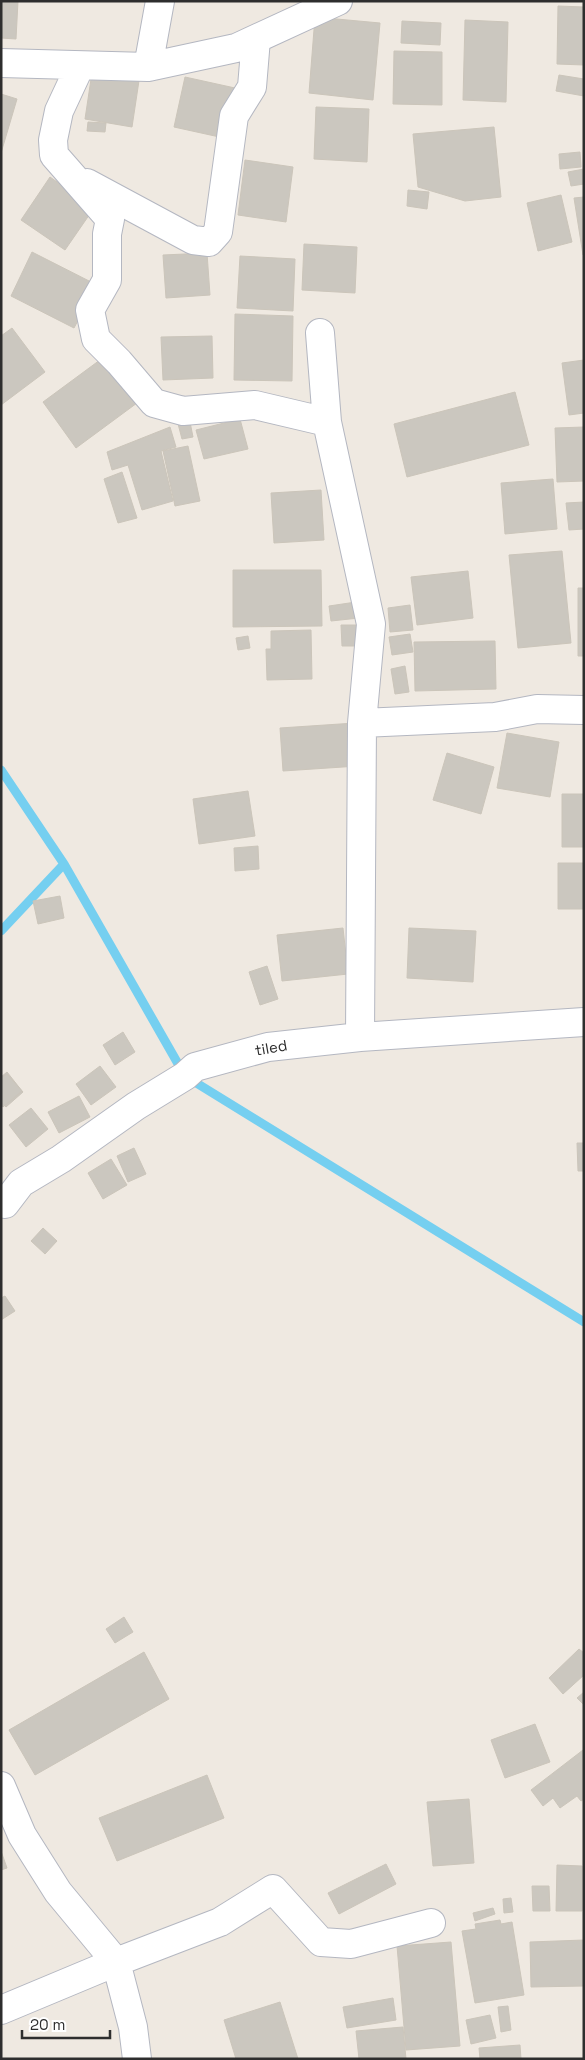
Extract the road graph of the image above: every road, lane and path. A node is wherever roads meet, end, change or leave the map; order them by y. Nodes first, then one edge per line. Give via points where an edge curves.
1 (160, 1) edge
2 (338, 1) edge
3 (256, 39) junction
4 (1, 63) edge
5 (80, 66) junction
6 (148, 67) junction
7 (54, 155) junction
8 (320, 333) dead end
9 (327, 422) junction
10 (584, 710) edge
11 (362, 723) junction
12 (584, 1022) edge
13 (360, 1038) junction
14 (2, 1205) edge
15 (1, 1786) edge
16 (431, 1923) dead end
17 (116, 1962) junction
18 (1, 2010) edge
19 (137, 2059) edge

1 - 6 street
2 - 3 street
3 - 6 street via 236,48
3 - 7 street via 252,87 234,116 218,232 209,242 194,240 76,177
4 - 5 street
5 - 6 street
5 - 7 street via 59,111 53,140
7 - 9 street via 110,219 106,234 107,280 90,310 96,339 154,403 183,411 255,405
8 - 9 street
9 - 11 street via 371,624
10 - 11 street via 536,709 494,717
11 - 13 street
12 - 13 street, tiled
13 - 14 street, tiled via 268,1047 195,1067 21,1183
15 - 17 street via 22,1835 58,1892
16 - 17 street via 351,1944 321,1942 273,1889 220,1922
17 - 18 street
17 - 19 street via 133,2027

